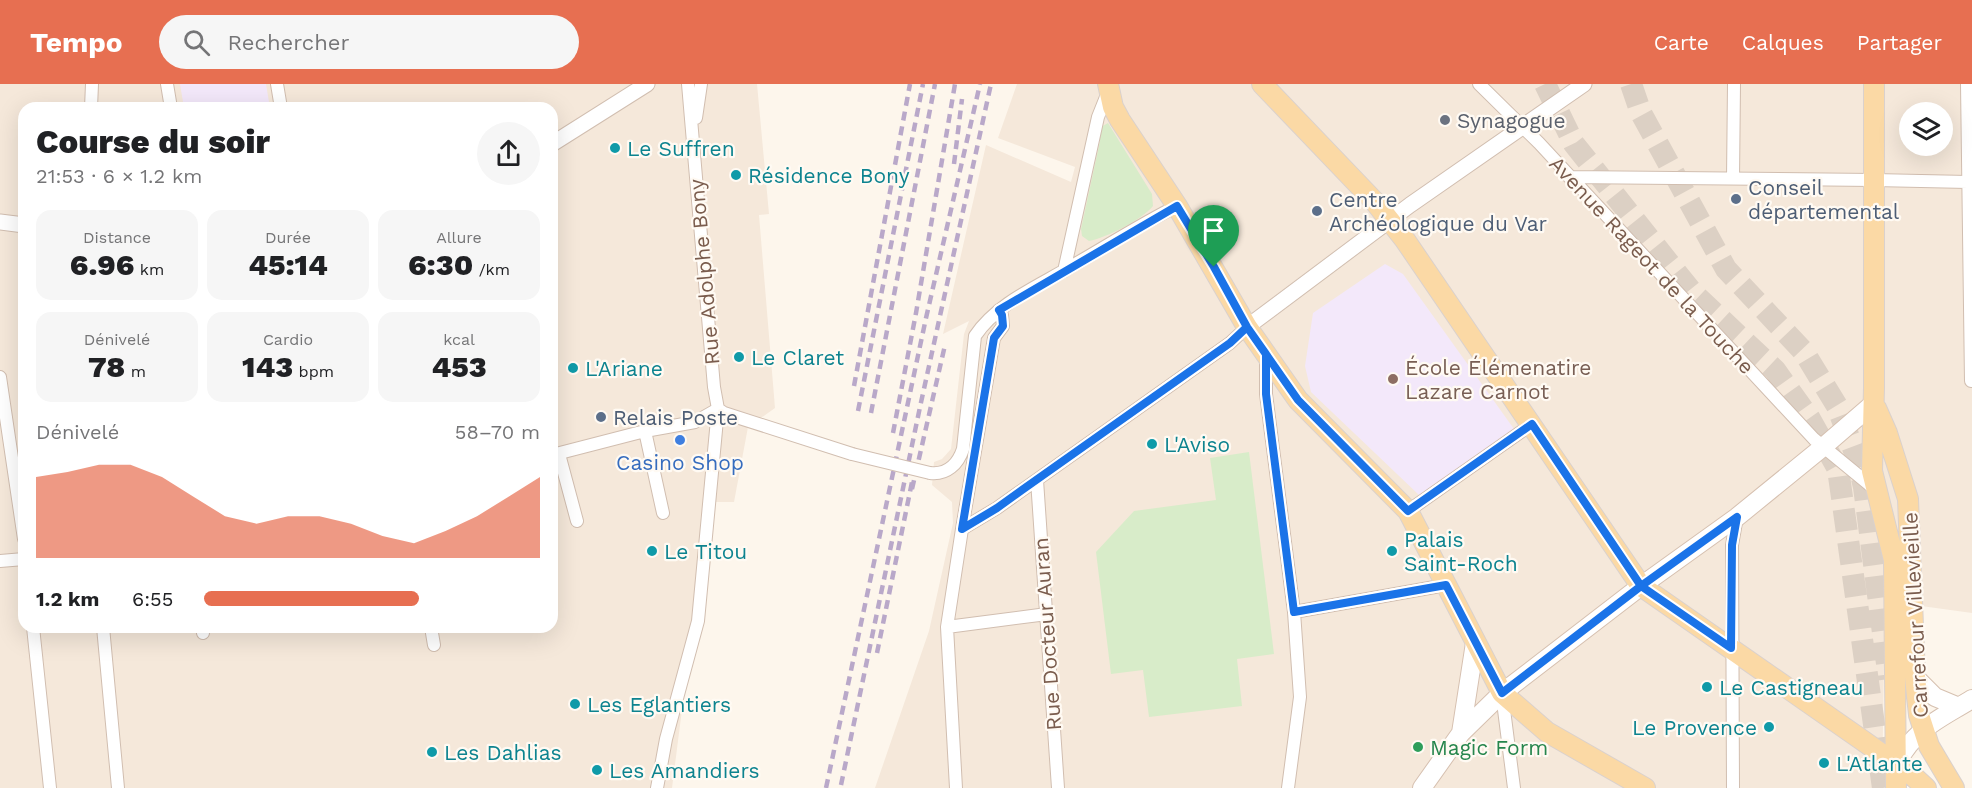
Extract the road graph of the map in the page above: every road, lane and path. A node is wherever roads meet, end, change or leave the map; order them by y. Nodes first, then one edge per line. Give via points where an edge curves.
1 (93, 84) edge
2 (167, 84) edge
3 (277, 84) edge
4 (647, 84) edge
5 (688, 84) edge
6 (701, 84) edge
7 (1262, 84) edge
8 (1479, 84) edge
9 (1584, 84) edge
10 (1734, 84) edge
11 (1874, 84) edge
12 (1967, 84) edge
13 (1108, 88) edge
14 (92, 102) edge
15 (170, 102) edge
16 (280, 102) edge
17 (1524, 128) junction
18 (693, 134) junction
19 (558, 140) edge
20 (1569, 177) junction
21 (1733, 179) junction
22 (1874, 180) junction
23 (1968, 182) junction
24 (1177, 206) junction
25 (1390, 220) junction
26 (0, 222) edge
27 (18, 224) edge
28 (1064, 271) junction
29 (999, 310) junction
30 (1247, 327) junction
31 (1266, 354) junction
32 (0, 377) edge
33 (1971, 381) edge
34 (1874, 403) junction
35 (718, 409) junction
36 (1532, 424) junction
37 (645, 431) junction
38 (1823, 447) junction
39 (558, 454) edge
40 (558, 464) edge
41 (1036, 480) junction
42 (1876, 490) junction
43 (18, 498) edge
44 (1408, 511) junction
45 (663, 513) dead end
46 (1737, 517) junction
47 (577, 521) dead end
48 (962, 529) junction
49 (18, 560) edge
50 (0, 561) edge
51 (1446, 585) junction
52 (1641, 586) junction
53 (1294, 612) junction
54 (1047, 614) junction
55 (947, 627) junction
56 (34, 633) edge
57 (104, 633) edge
58 (432, 633) edge
59 (1475, 643) junction
60 (434, 645) dead end
61 (1731, 648) junction
62 (1915, 677) junction
63 (1502, 693) junction
64 (1966, 703) edge
65 (1922, 730) junction
66 (1461, 733) junction
67 (1896, 765) junction
68 (50, 788) edge
69 (118, 788) edge
70 (657, 788) edge
71 (956, 788) edge
72 (1058, 788) edge
73 (1288, 788) edge
74 (1422, 788) edge
75 (1514, 788) edge
76 (1646, 788) edge
77 (1733, 788) edge
78 (1896, 788) edge
79 (1926, 788) edge
80 (1954, 788) edge

1 - 14 street
2 - 15 street
3 - 16 street
4 - 19 street
5 - 18 street, Rue Adolphe Bony
6 - 18 street, Rue Adolphe Bony
7 - 25 main road
8 - 17 street, Avenue Rageot de la Touche
9 - 17 street
10 - 21 street
11 - 22 main road, Carrefour Villevieille
12 - 23 street
13 - 24 main road via 1120,120
13 - 28 street
17 - 20 street, Avenue Rageot de la Touche
17 - 25 street
18 - 35 street, Rue Adolphe Bony
20 - 21 street
20 - 38 street, Avenue Rageot de la Touche
21 - 22 street
22 - 23 street
22 - 34 main road, Carrefour Villevieille
23 - 33 street
24 - 28 street
24 - 30 main road
25 - 30 street
25 - 36 main road
26 - 27 street
28 - 29 street
29 - 35 street, bridge via 975,336 963,449 959,460 945,472 930,473 852,454
29 - 48 street via 1003,326 994,338
30 - 31 main road
30 - 41 street
31 - 44 main road via 1298,400
31 - 53 street via 1266,394
32 - 43 street
34 - 38 main road
34 - 42 main road, Carrefour Villevieille via 1872,471
34 - 62 main road, Carrefour Villevieille via 1908,499
35 - 37 street via 695,422
35 - 70 street, Rue Adolphe Bony via 698,621
36 - 44 street
36 - 52 main road
37 - 39 street
37 - 45 street
38 - 42 street, Avenue Rageot de la Touche
38 - 46 main road
40 - 47 street
41 - 48 street
41 - 54 street, Rue Docteur Auran
42 - 67 main road, Carrefour Villevieille via 1894,560
44 - 51 main road
46 - 52 main road
46 - 61 street via 1732,545
48 - 55 street
49 - 50 street
51 - 53 street
51 - 59 main road
52 - 61 main road
52 - 63 main road
53 - 73 street via 1300,697
54 - 55 street
54 - 72 street, Rue Docteur Auran
55 - 71 street
56 - 68 street
57 - 69 street
58 - 60 street
59 - 63 main road
59 - 66 main road
61 - 67 main road
61 - 77 street
62 - 64 main road via 1935,697
62 - 65 main road, Carrefour Villevieille
63 - 66 main road
63 - 75 street
63 - 76 main road via 1547,732
64 - 65 main road
65 - 67 main road, Carrefour Villevieille
65 - 80 main road, Carrefour Villevieille
66 - 74 main road
67 - 78 main road
67 - 79 main road

